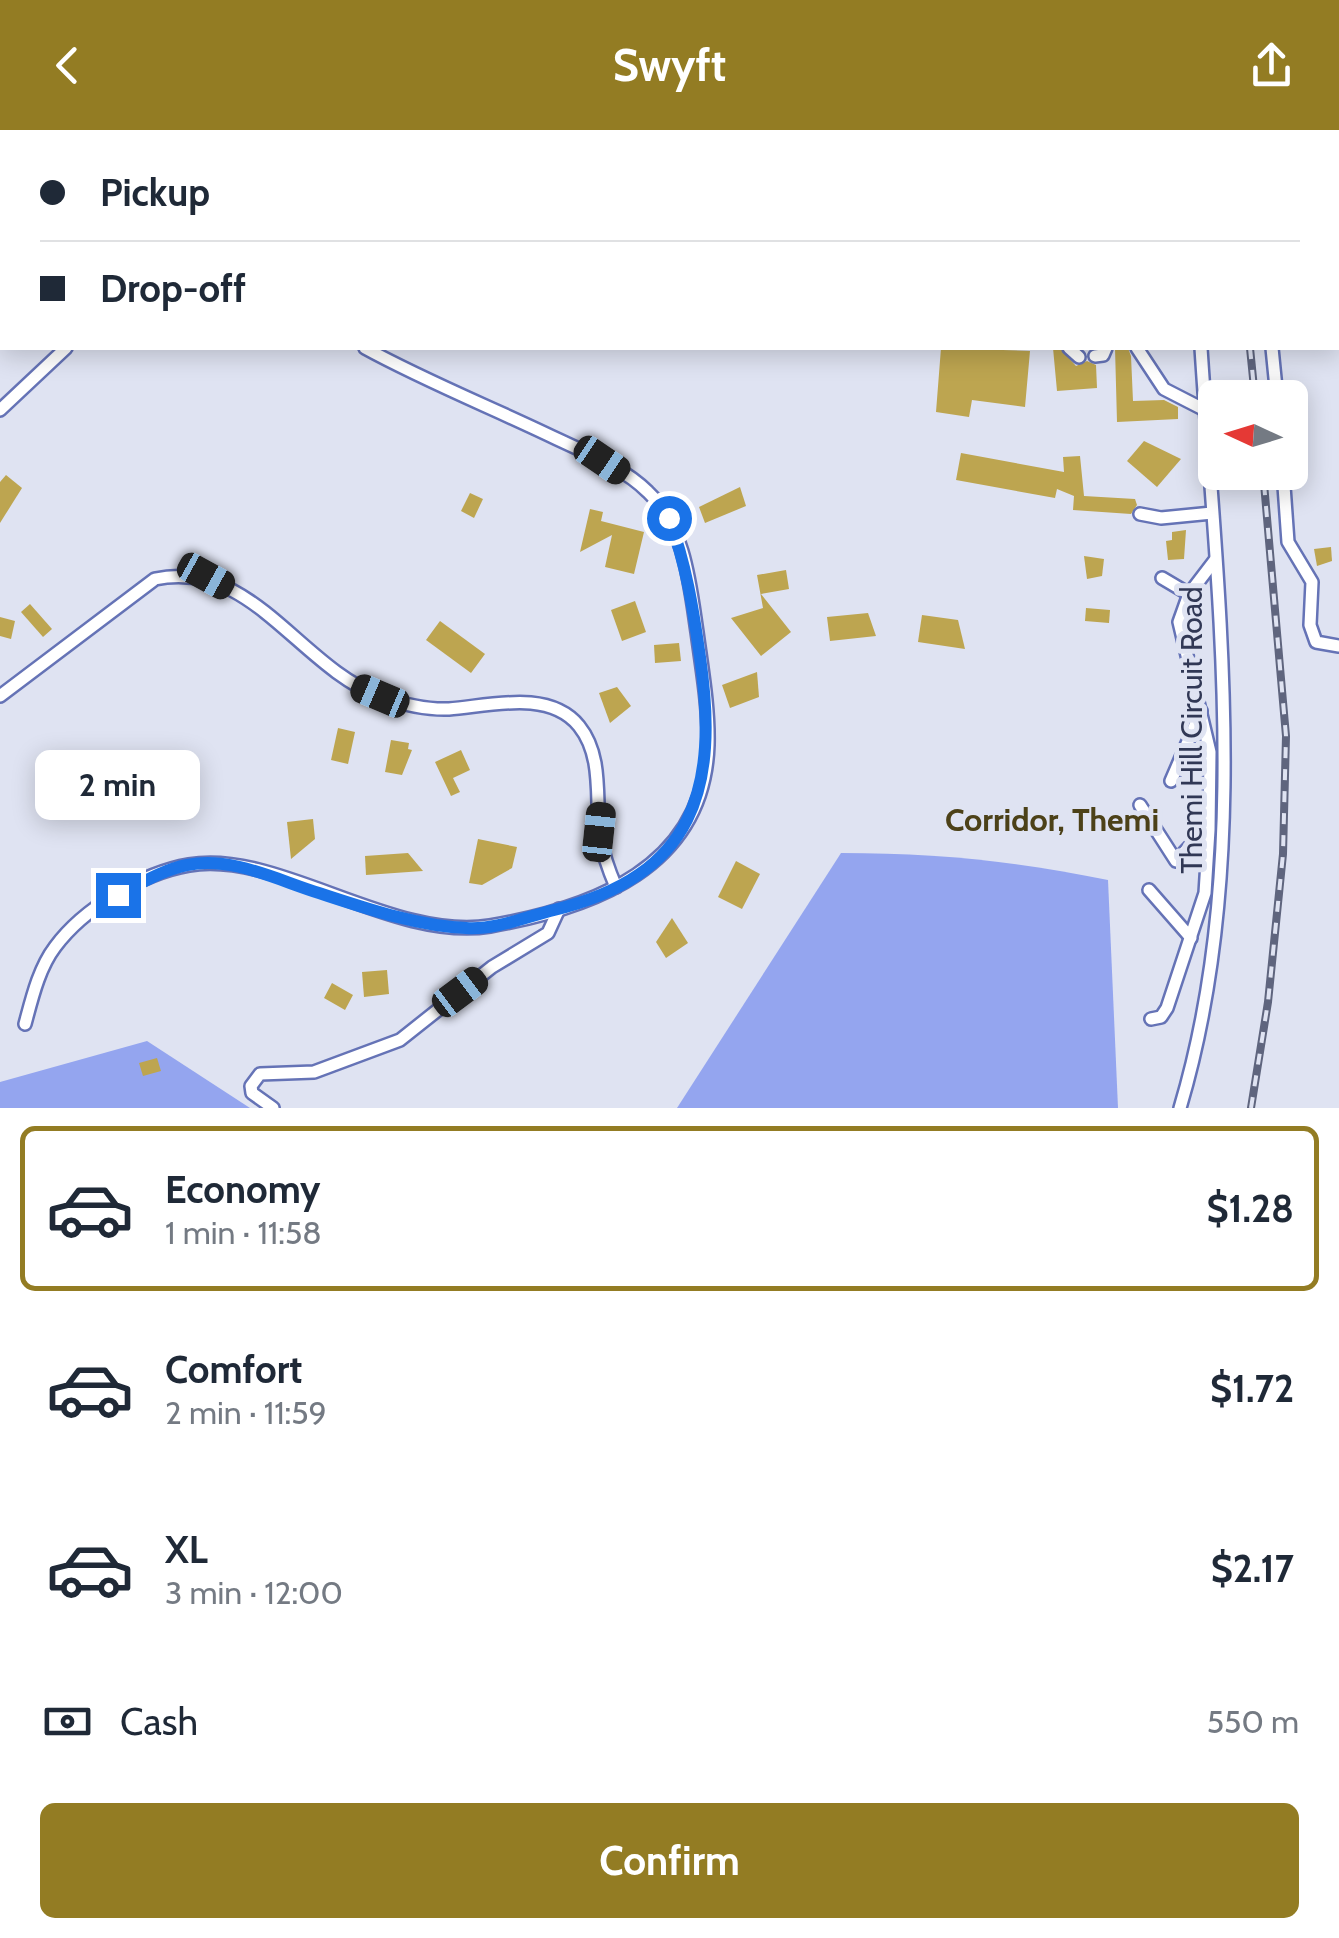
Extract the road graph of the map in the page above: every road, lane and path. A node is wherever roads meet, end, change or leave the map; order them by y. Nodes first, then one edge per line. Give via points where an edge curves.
1 (64, 350) edge
2 (370, 350) edge
3 (1105, 350) edge
4 (1138, 350) edge
5 (1201, 350) edge
6 (1272, 350) edge
7 (1095, 356) dead end
8 (1203, 380) edge
9 (1275, 380) edge
10 (1198, 406) edge
11 (0, 410) edge
12 (1210, 490) edge
13 (1284, 490) edge
14 (1212, 513) junction
15 (1140, 514) dead end
16 (1215, 560) junction
17 (1162, 578) dead end
18 (1189, 594) junction
19 (1339, 646) edge
20 (0, 696) edge
21 (1201, 711) junction
22 (1171, 781) dead end
23 (1209, 796) junction
24 (1140, 805) dead end
25 (616, 887) junction
26 (1149, 890) dead end
27 (559, 909) junction
28 (1191, 938) junction
29 (1151, 1019) dead end
30 (25, 1024) dead end
31 (273, 1108) edge
32 (1180, 1108) edge

1 - 11 street
2 - 25 street via 602,460 648,491 669,518 692,595 708,748 698,795 676,840 648,870
3 - 7 street
4 - 10 street via 1164,389
5 - 8 street, Themi Hill Circuit Road
6 - 9 street
12 - 14 street, Themi Hill Circuit Road
13 - 19 street via 1288,542 1312,582 1312,634 1316,642
14 - 15 street
14 - 16 street, Themi Hill Circuit Road
16 - 18 street
16 - 32 street, Themi Hill Circuit Road via 1222,711 1215,937
17 - 18 street
18 - 21 street via 1180,636
20 - 25 street via 154,579 206,576 255,603 354,686 380,696 446,709 522,702 560,711 588,744 599,832
21 - 22 street
21 - 23 street via 1210,752
23 - 24 street via 1192,844 1176,861
23 - 28 street via 1205,893
25 - 27 street
26 - 28 street
27 - 30 street via 468,929 378,910 270,874 188,865 154,876 80,920 53,948
27 - 31 street via 548,934 400,1040 314,1072 260,1074 252,1093
28 - 29 street via 1168,1008

